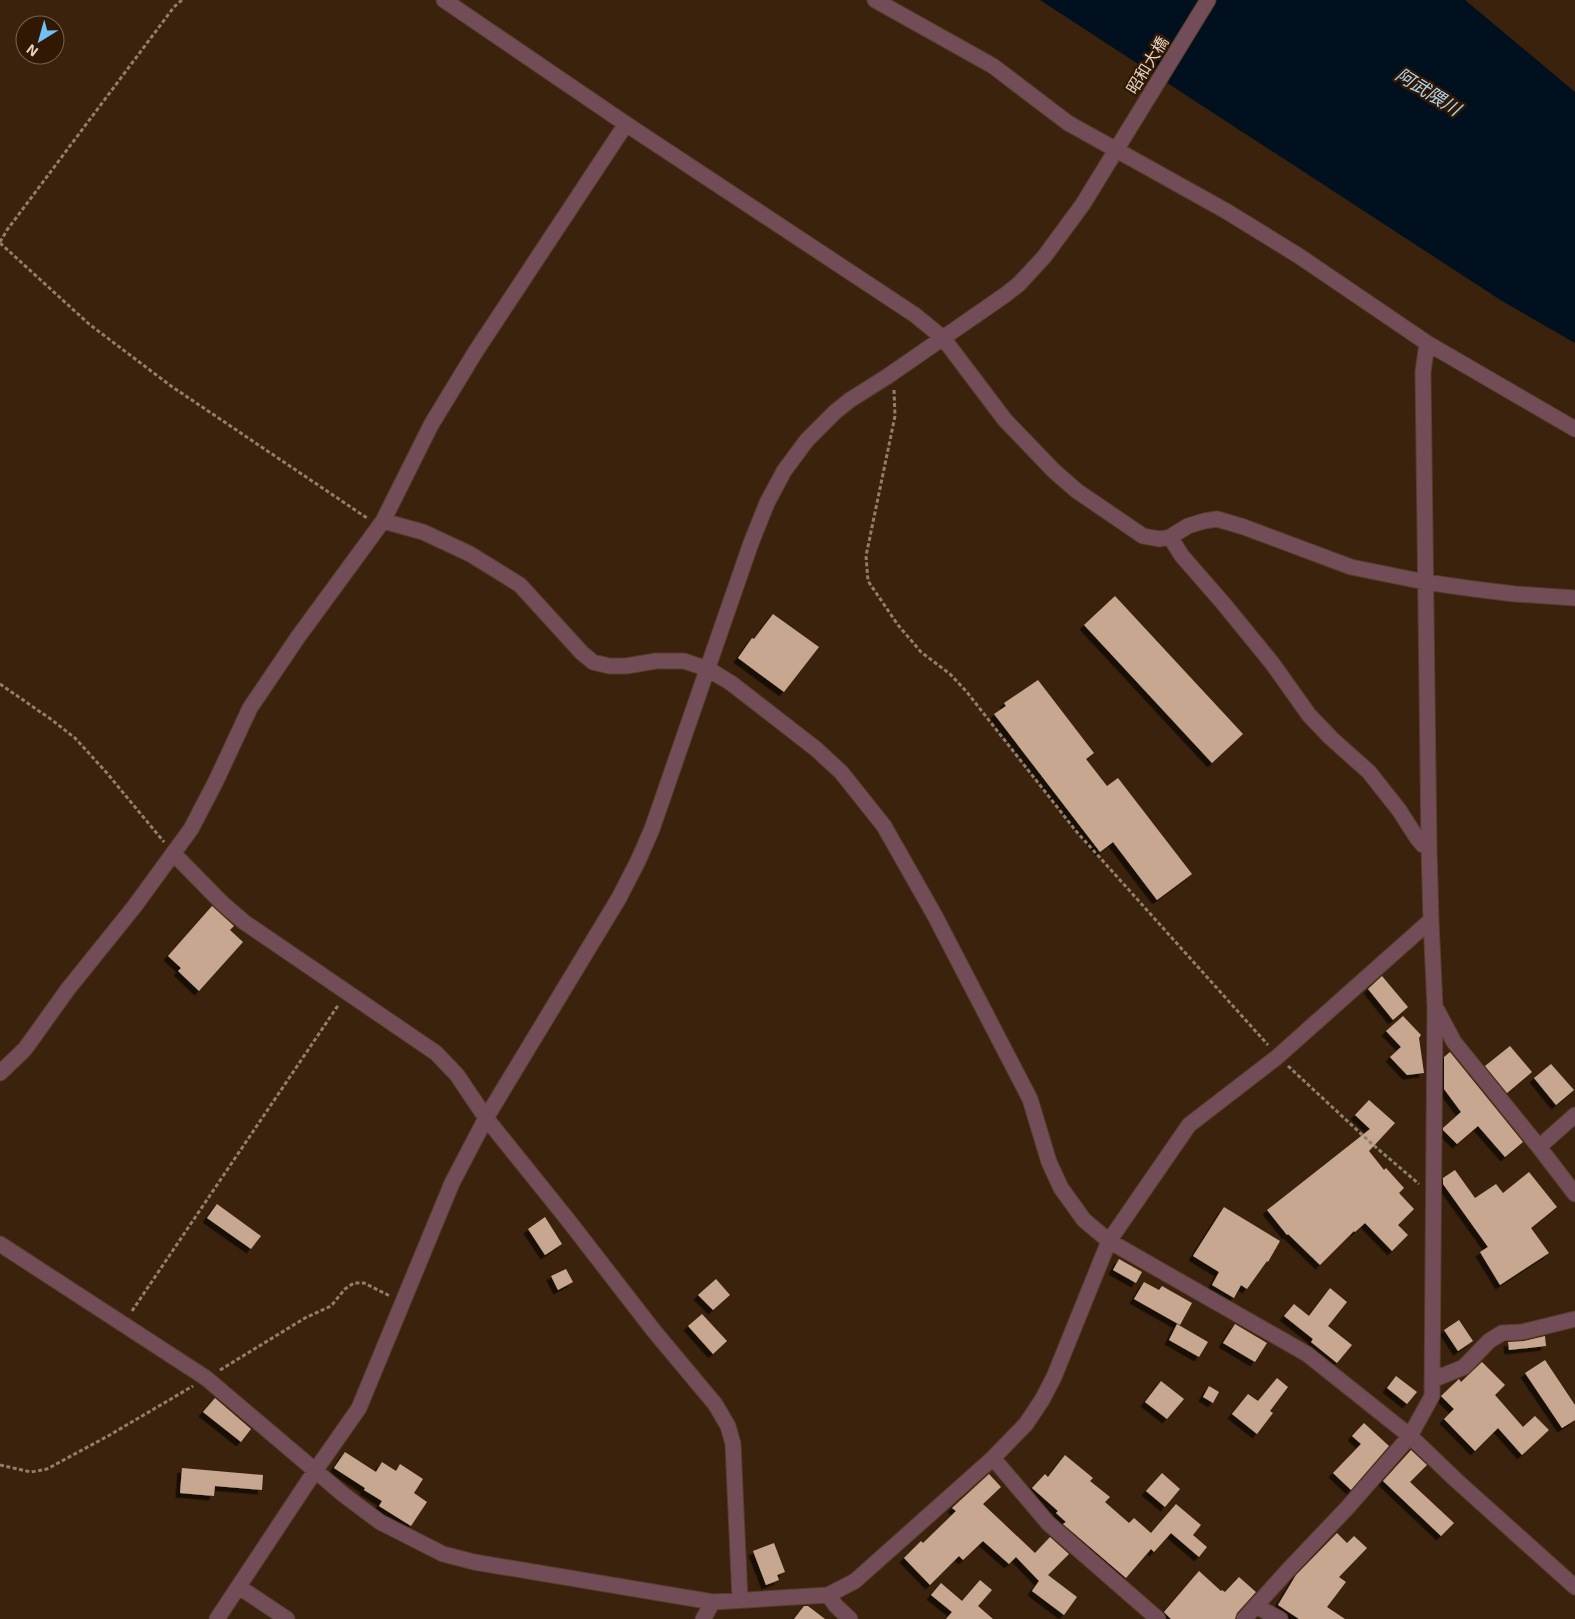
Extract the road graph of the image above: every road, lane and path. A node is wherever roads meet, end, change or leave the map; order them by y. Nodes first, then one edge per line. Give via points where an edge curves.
1 (182, 0) edge
2 (444, 0) edge
3 (876, 0) edge
4 (1208, 0) edge
5 (626, 124) junction
6 (1116, 149) junction
7 (0, 243) edge
8 (943, 338) junction
9 (1427, 343) junction
10 (888, 376) junction
11 (1575, 429) edge
12 (381, 523) junction
13 (1170, 537) junction
14 (1425, 582) junction
15 (1575, 598) edge
16 (708, 669) junction
17 (0, 684) edge
18 (1429, 848) junction
19 (174, 854) junction
20 (1431, 920) junction
21 (347, 993) junction
22 (1435, 1007) junction
23 (1278, 1057) junction
24 (0, 1073) edge
25 (1575, 1115) edge
26 (486, 1118) junction
27 (1539, 1147) junction
28 (1575, 1194) edge
29 (1434, 1196) junction
30 (1109, 1241) junction
31 (0, 1244) edge
32 (1575, 1319) edge
33 (123, 1325) junction
34 (1432, 1380) junction
35 (1410, 1436) junction
36 (993, 1458) junction
37 (315, 1471) junction
38 (239, 1587) junction
39 (1575, 1587) edge
40 (828, 1595) junction
41 (740, 1600) junction
42 (713, 1602) junction
43 (1256, 1606) junction
44 (217, 1619) edge
45 (287, 1619) edge
46 (703, 1619) edge
47 (850, 1619) edge
48 (1158, 1619) edge
49 (1244, 1619) edge
50 (1280, 1619) edge

1 - 7 path via 6,230
2 - 5 street
3 - 6 street via 992,66 1068,123
4 - 6 street, 昭和大橋
5 - 8 street via 907,310
5 - 12 street via 476,351 431,425
6 - 8 street, 昭和大橋 via 1083,204 1033,270 1005,295
6 - 9 street via 1251,226
7 - 12 path via 89,324 171,386
8 - 10 street, 昭和大橋
8 - 13 street via 1005,420 1054,471 1077,491 1143,536
9 - 11 street
9 - 14 street via 1423,372
10 - 16 street, 昭和大橋 via 834,412 784,471 751,543
10 - 23 path via 895,393 894,416 866,556 868,581 921,652 966,691 1120,882
12 - 16 street via 423,532 455,546 520,585 593,662 626,666 684,661
12 - 19 street via 250,708 216,781
13 - 14 street via 1188,526 1218,519 1352,567
13 - 18 street via 1182,556 1272,663 1309,715 1370,772 1417,838
14 - 15 street
14 - 18 street
16 - 26 street, 昭和大橋 via 638,861
16 - 30 street via 816,749 841,772 884,826 1016,1070 1030,1099 1049,1162 1061,1188 1084,1220
17 - 19 path via 75,738
18 - 20 street
19 - 21 street via 244,922
19 - 24 street via 25,1049
20 - 22 street
20 - 23 street
21 - 26 street via 436,1054 457,1075
21 - 33 path
22 - 27 street via 1454,1042
22 - 29 street
23 - 29 path
23 - 30 street via 1189,1124
25 - 27 street
26 - 37 street, 昭和大橋 via 452,1183 358,1408
26 - 41 street via 702,1387 728,1426 733,1444
27 - 28 street
29 - 34 street
30 - 35 street via 1307,1354
30 - 36 street via 1042,1400 1026,1424
31 - 33 street
32 - 34 street via 1522,1332 1502,1333 1489,1341 1464,1367
33 - 37 street via 206,1378
34 - 35 street via 1432,1396
35 - 39 street
35 - 43 street
36 - 40 street via 855,1581
36 - 48 street via 1048,1523
37 - 38 street, 昭和大橋
37 - 42 street via 380,1522 443,1554
38 - 44 street, 昭和大橋
38 - 45 street
40 - 41 street
40 - 47 street
41 - 42 street
42 - 46 street
43 - 49 street
43 - 50 street

